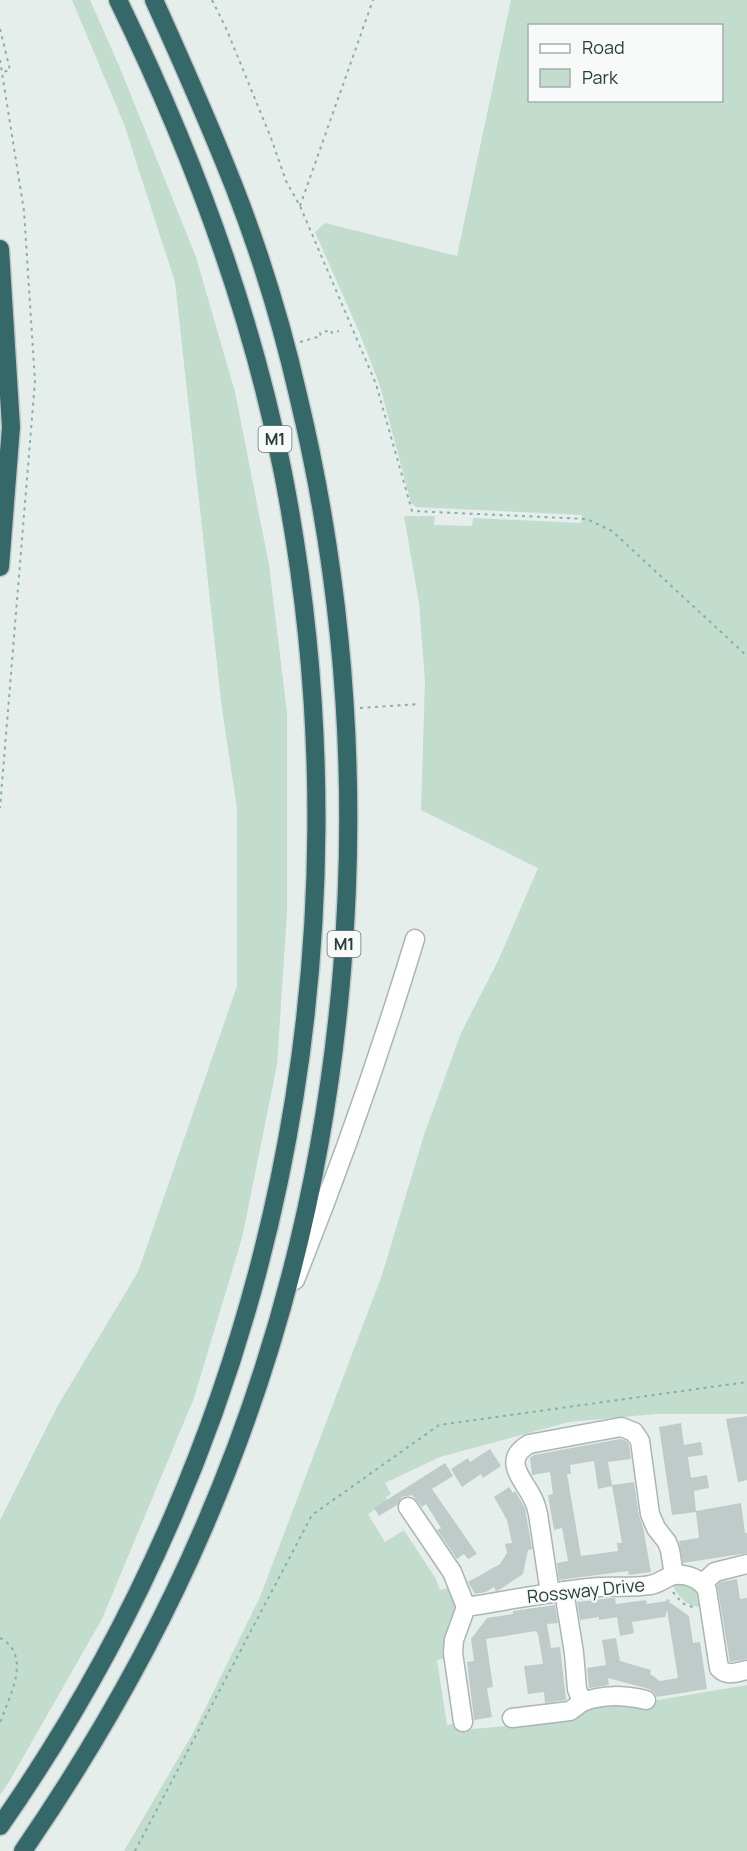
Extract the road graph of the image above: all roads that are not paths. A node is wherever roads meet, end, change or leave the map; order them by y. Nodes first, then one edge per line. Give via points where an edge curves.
1 (118, 0) edge
2 (154, 0) edge
3 (0, 249) edge
4 (0, 567) edge
5 (415, 939) dead end
6 (276, 1328) junction
7 (408, 1507) dead end
8 (747, 1564) edge
9 (671, 1577) junction
10 (703, 1583) junction
11 (557, 1592) junction
12 (466, 1607) junction
13 (747, 1670) edge
14 (646, 1700) dead end
15 (582, 1702) junction
16 (512, 1718) dead end
17 (463, 1722) dead end
18 (0, 1826) edge
19 (23, 1851) edge

1 - 18 highway, M1 via 179,136 229,268 282,467 304,601 315,741 318,814 312,952 304,1032 281,1170 265,1242 215,1410 175,1513 122,1624 56,1742
2 - 6 highway, M1 via 236,191 280,325 308,437 336,597 350,811 344,954 338,1024 315,1173
3 - 4 highway via 11,427
5 - 6 street via 336,1176
6 - 19 highway, M1 via 252,1402 182,1576 115,1704
7 - 12 street via 452,1572
8 - 10 street via 715,1572
9 - 10 street, Rossway Drive
9 - 11 street, Rossway Drive via 650,1585
9 - 11 street via 670,1550 650,1514 639,1441 634,1432 621,1427 529,1444 516,1457 516,1468 535,1502
10 - 13 street via 718,1668 728,1674
11 - 12 street, Rossway Drive
11 - 15 street via 574,1653
12 - 17 street via 453,1647
14 - 15 street via 614,1695
15 - 16 street via 570,1711

